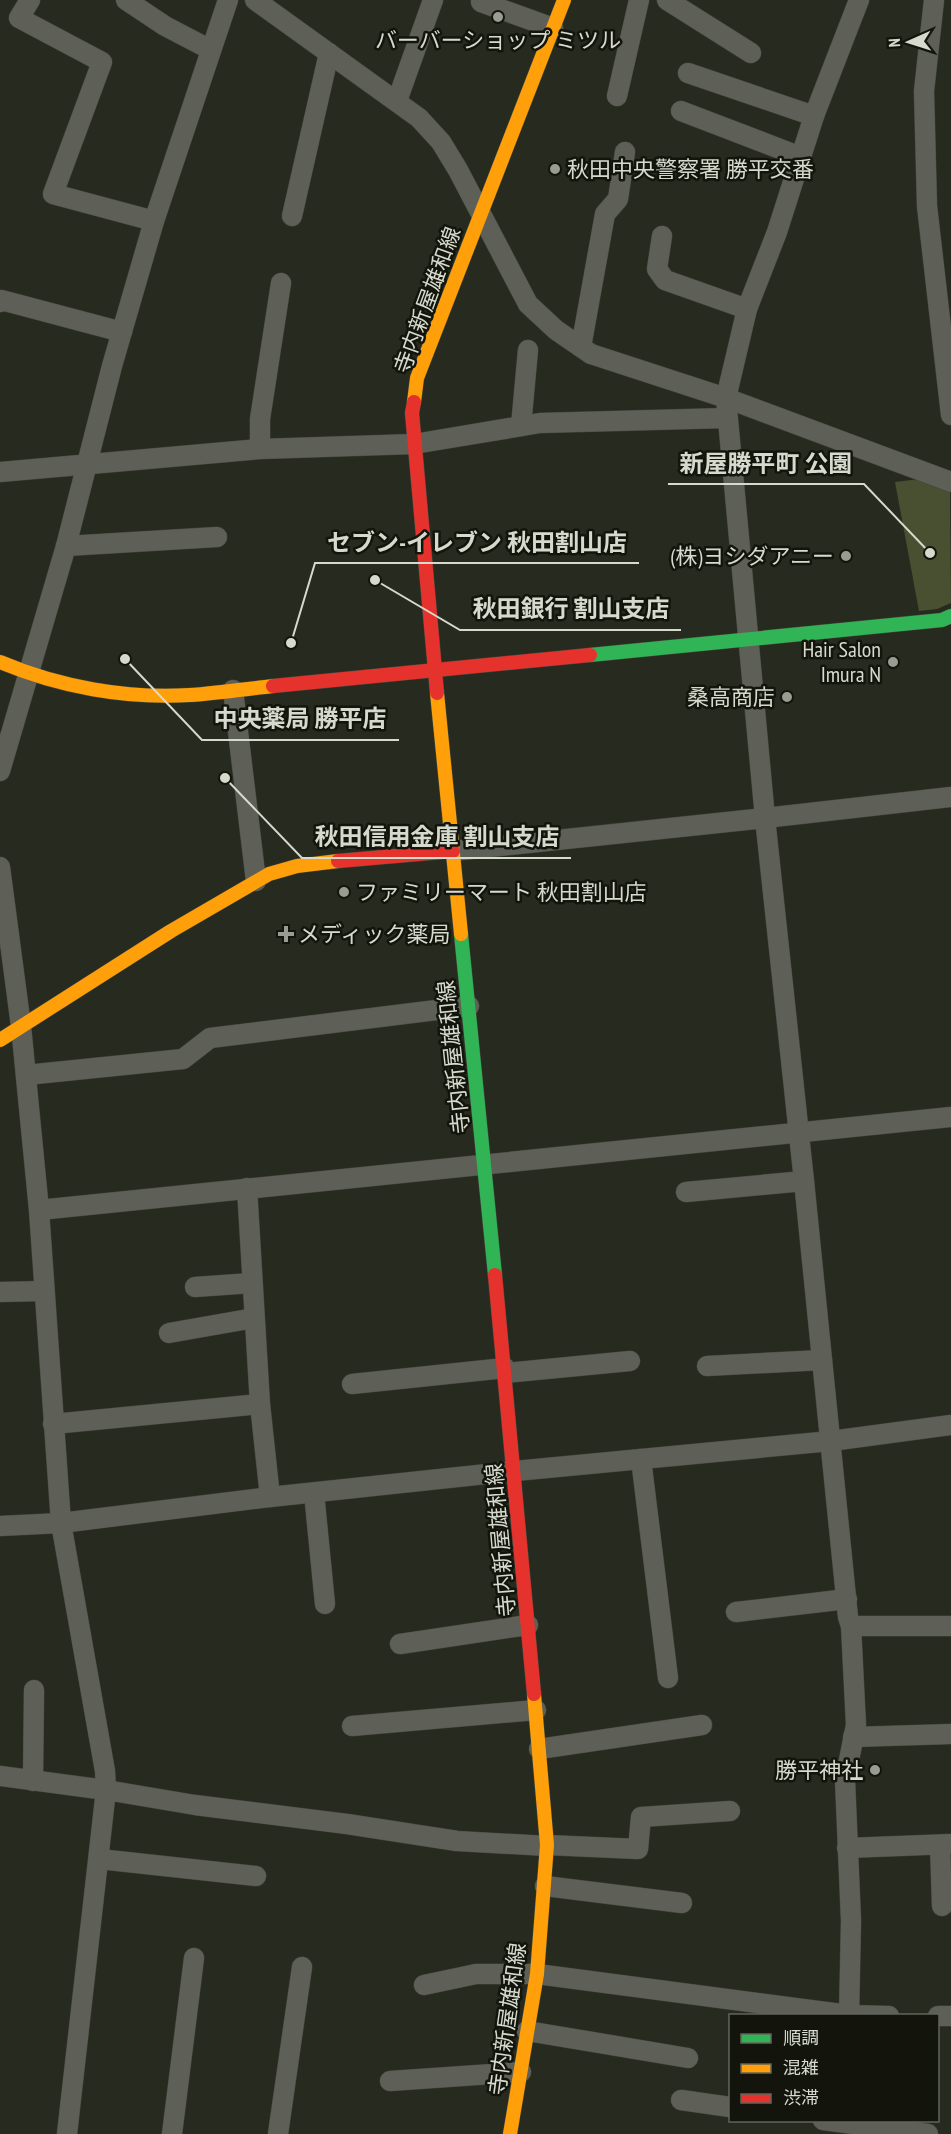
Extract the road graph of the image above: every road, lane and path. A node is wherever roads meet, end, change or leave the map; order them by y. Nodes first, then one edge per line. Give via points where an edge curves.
1 (30, 0) edge
2 (126, 0) edge
3 (228, 0) edge
4 (255, 0) edge
5 (433, 0) edge
6 (564, 0) edge
7 (639, 0) edge
8 (667, 0) edge
9 (859, 0) edge
10 (934, 0) edge
11 (481, 2) dead end
12 (553, 28) junction
13 (211, 50) junction
14 (329, 53) junction
15 (751, 53) dead end
16 (688, 73) dead end
17 (616, 96) dead end
18 (397, 101) junction
19 (681, 111) dead end
20 (814, 116) junction
21 (625, 152) dead end
22 (801, 157) junction
23 (481, 215) junction
24 (292, 216) dead end
25 (154, 222) junction
26 (662, 236) dead end
27 (282, 283) dead end
28 (0, 302) edge
29 (747, 309) junction
30 (122, 332) junction
31 (581, 347) junction
32 (528, 350) dead end
33 (726, 398) junction
34 (951, 415) edge
35 (727, 418) junction
36 (521, 426) junction
37 (414, 444) junction
38 (260, 449) junction
39 (89, 463) junction
40 (0, 472) edge
41 (951, 482) edge
42 (217, 537) dead end
43 (66, 546) junction
44 (951, 616) edge
45 (749, 639) junction
46 (0, 662) edge
47 (435, 670) junction
48 (28, 676) junction
49 (233, 690) junction
50 (7, 720) edge
51 (0, 771) edge
52 (951, 797) edge
53 (765, 819) junction
54 (453, 851) junction
55 (0, 867) edge
56 (256, 881) junction
57 (8, 982) edge
58 (469, 1006) junction
59 (21, 1026) junction
60 (0, 1040) edge
61 (26, 1075) junction
62 (951, 1116) edge
63 (798, 1131) junction
64 (485, 1164) junction
65 (804, 1181) junction
66 (247, 1188) junction
67 (686, 1192) dead end
68 (39, 1210) junction
69 (252, 1283) junction
70 (195, 1287) dead end
71 (44, 1291) junction
72 (0, 1292) edge
73 (254, 1318) junction
74 (169, 1333) dead end
75 (822, 1360) junction
76 (630, 1361) dead end
77 (706, 1366) dead end
78 (505, 1370) junction
79 (352, 1384) dead end
80 (260, 1404) junction
81 (53, 1424) junction
82 (951, 1425) edge
83 (831, 1441) junction
84 (641, 1459) junction
85 (515, 1471) junction
86 (314, 1493) junction
87 (270, 1497) junction
88 (61, 1523) junction
89 (0, 1526) edge
90 (847, 1599) junction
91 (325, 1604) dead end
92 (736, 1612) dead end
93 (528, 1625) junction
94 (851, 1626) junction
95 (951, 1626) edge
96 (400, 1644) dead end
97 (668, 1678) dead end
98 (34, 1690) dead end
99 (536, 1710) junction
100 (702, 1725) dead end
101 (352, 1726) dead end
102 (951, 1734) edge
103 (853, 1737) junction
104 (539, 1749) junction
105 (0, 1776) edge
106 (33, 1780) junction
107 (106, 1790) junction
108 (730, 1811) dead end
109 (946, 1844) edge
110 (547, 1846) junction
111 (847, 1848) junction
112 (99, 1860) junction
113 (256, 1876) dead end
114 (545, 1886) junction
115 (682, 1903) dead end
116 (942, 1906) dead end
117 (194, 1958) dead end
118 (302, 1967) dead end
119 (537, 1974) junction
120 (424, 1985) dead end
121 (841, 2014) edge
122 (849, 2014) edge
123 (527, 2031) junction
124 (688, 2058) dead end
125 (521, 2072) junction
126 (390, 2081) dead end
127 (681, 2100) dead end
128 (729, 2108) edge
129 (831, 2124) edge
130 (67, 2134) edge
131 (172, 2134) edge
132 (278, 2134) edge
133 (510, 2134) edge
134 (928, 2134) edge

1 - 25 street via 19,18 102,62 53,194
2 - 13 street
3 - 13 street
4 - 14 street
5 - 18 street
6 - 12 main road, 寺内新屋雄和線
7 - 17 street
8 - 15 street
9 - 20 street
10 - 34 street via 924,91 927,206
11 - 12 street
12 - 23 main road, 寺内新屋雄和線
13 - 25 street
14 - 18 street
14 - 24 street
16 - 20 street
18 - 23 street via 441,142
19 - 22 street
20 - 22 street
21 - 31 street via 618,199 605,214
22 - 29 street
23 - 31 street via 528,304
23 - 37 main road, 寺内新屋雄和線 via 417,378 412,413
25 - 30 street
26 - 29 street via 657,269 665,280
27 - 38 street via 260,419
28 - 30 street
29 - 33 street
30 - 39 street
31 - 33 street via 591,354
32 - 36 street
33 - 35 street
33 - 41 street
35 - 36 street
35 - 45 street
36 - 37 street
37 - 38 street
37 - 47 main road, 寺内新屋雄和線
38 - 39 street
39 - 40 street
39 - 43 street
42 - 43 street
43 - 48 street
44 - 45 main road
45 - 47 main road
45 - 53 street
46 - 48 main road
47 - 49 main road
47 - 54 main road, 寺内新屋雄和線
48 - 49 main road via 74,688 149,695
48 - 50 street
49 - 56 street
50 - 51 street
52 - 53 street
53 - 54 street
53 - 63 street
54 - 56 main road via 297,866
54 - 58 main road, 寺内新屋雄和線
55 - 57 street
56 - 59 main road
57 - 59 street
58 - 61 street via 210,1038 183,1059
58 - 64 main road, 寺内新屋雄和線
59 - 60 main road
59 - 61 street
61 - 68 street
62 - 63 street
63 - 64 street
63 - 65 street
64 - 66 street
64 - 78 main road, 寺内新屋雄和線
65 - 67 street
65 - 75 street
66 - 68 street
66 - 69 street
68 - 71 street
69 - 70 street
69 - 73 street
71 - 72 street
71 - 81 street
73 - 74 street
73 - 80 street
75 - 77 street
75 - 83 street
76 - 78 street
78 - 79 street
78 - 85 main road, 寺内新屋雄和線
80 - 81 street
80 - 87 street
81 - 88 street
82 - 83 street
83 - 84 street
83 - 90 street
84 - 85 street
84 - 97 street
85 - 86 street
85 - 93 main road, 寺内新屋雄和線
86 - 87 street
86 - 91 street
87 - 88 street
88 - 89 street
88 - 107 street
90 - 92 street
90 - 94 street
93 - 96 street
93 - 99 main road, 寺内新屋雄和線
94 - 95 street
94 - 103 street via 856,1725
98 - 106 street
99 - 101 street
99 - 104 main road, 寺内新屋雄和線
100 - 104 street
102 - 103 street
103 - 111 street via 845,1780
104 - 110 main road, 寺内新屋雄和線
105 - 106 street
106 - 107 street
107 - 110 street via 457,1841
107 - 112 street
108 - 110 street via 641,1817 638,1849
109 - 111 street
109 - 116 street
110 - 114 main road, 寺内新屋雄和線
111 - 122 street via 851,1921
112 - 113 street
112 - 130 street
114 - 115 street
114 - 119 main road, 寺内新屋雄和線
117 - 131 street
118 - 132 street
119 - 120 street via 476,1974
119 - 121 street
119 - 123 main road, 寺内新屋雄和線
123 - 124 street
123 - 125 main road, 寺内新屋雄和線
125 - 126 street
125 - 133 main road, 寺内新屋雄和線
127 - 128 street
129 - 134 street

